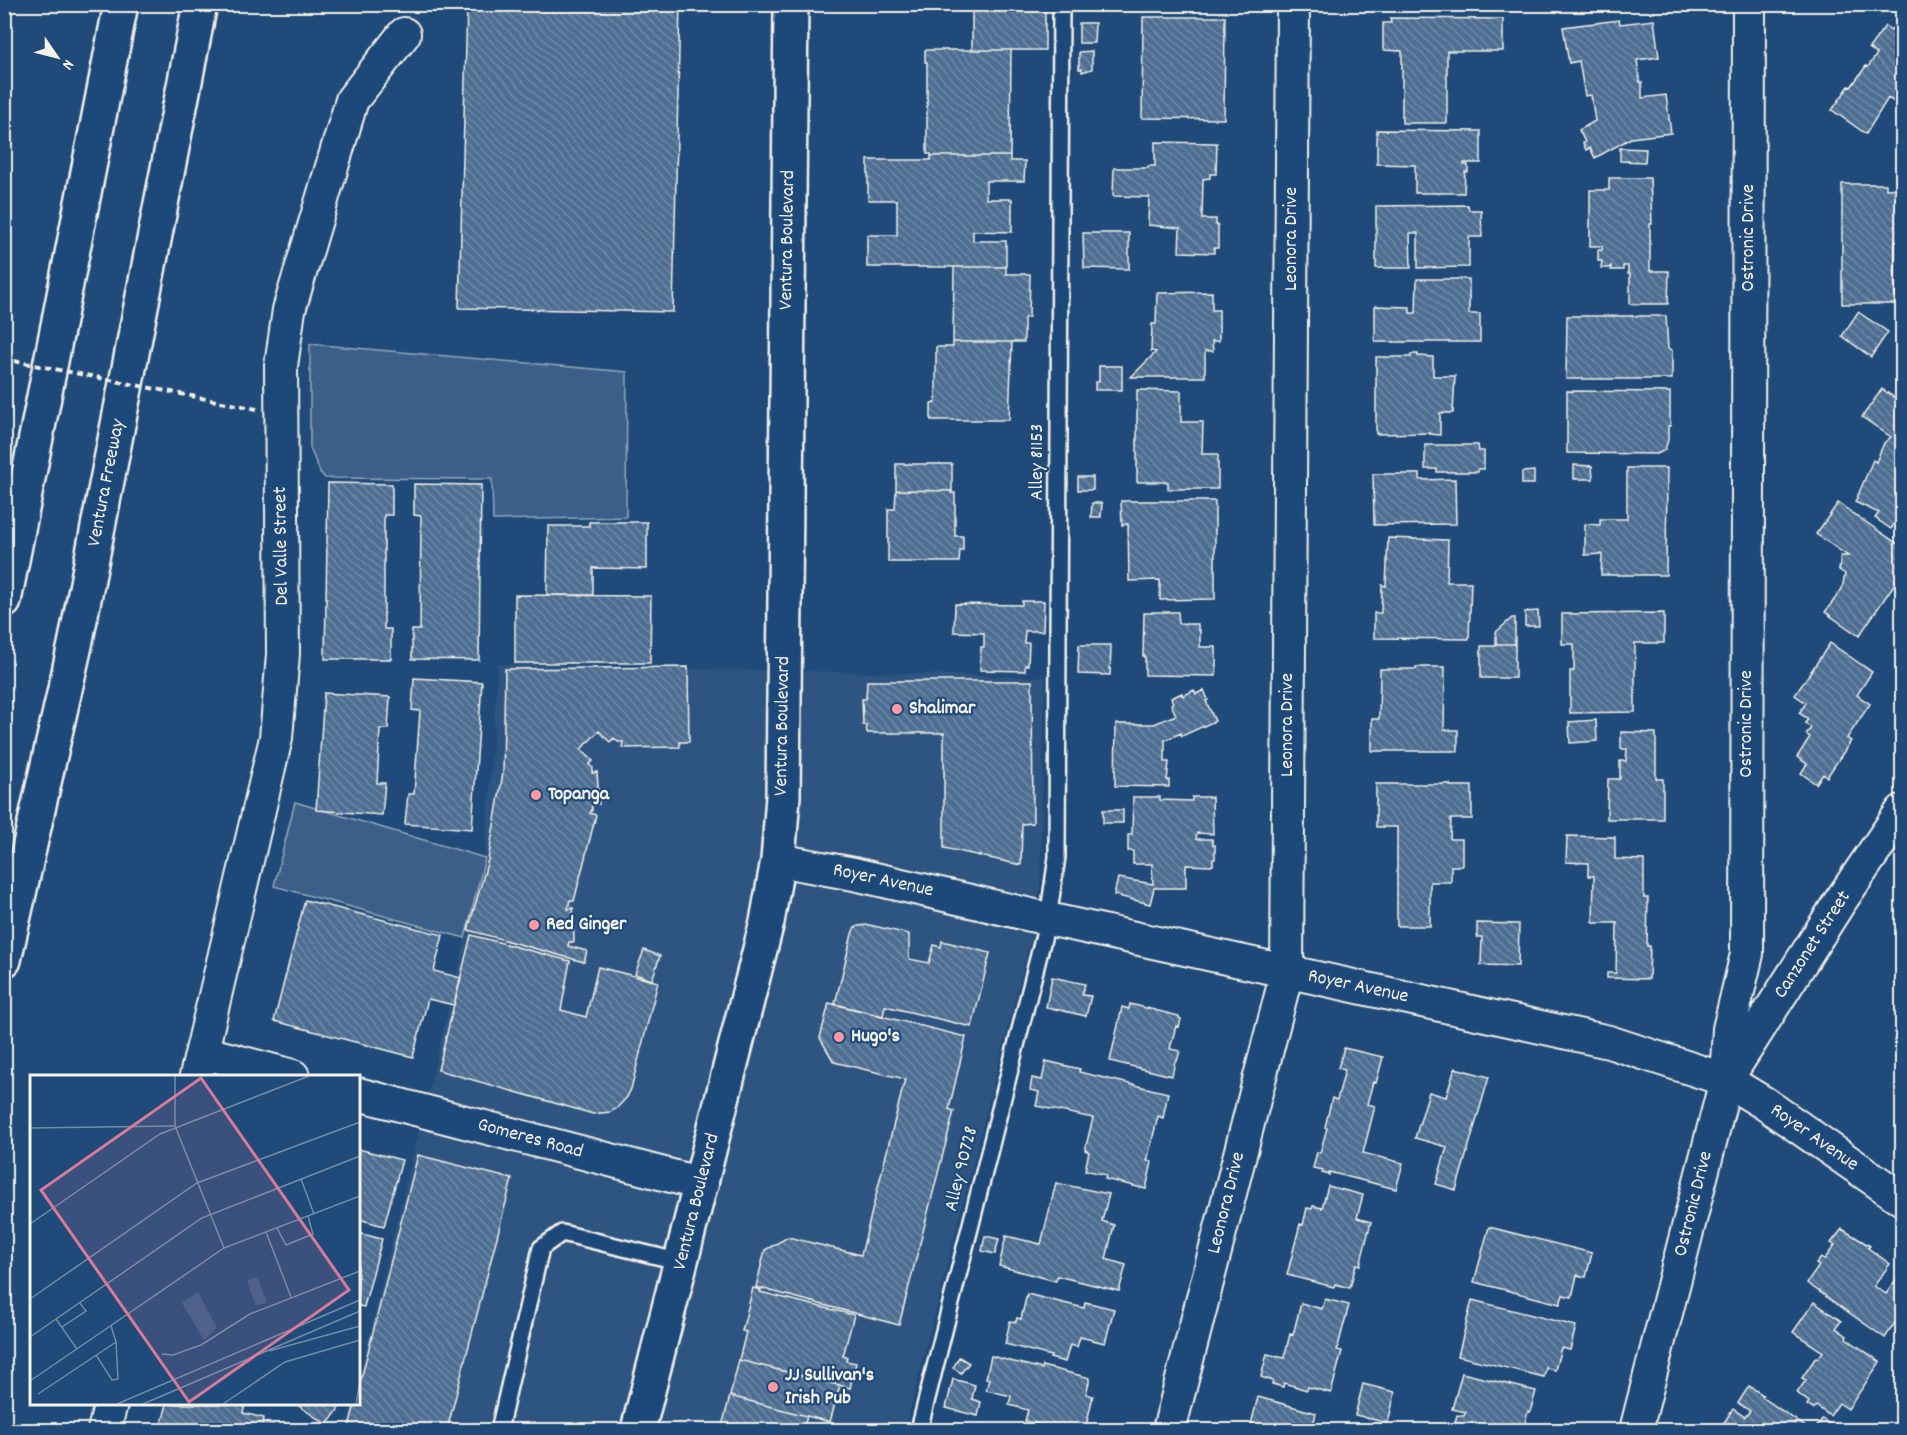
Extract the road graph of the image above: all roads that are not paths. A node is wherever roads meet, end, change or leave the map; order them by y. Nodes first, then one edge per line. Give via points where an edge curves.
1 (121, 4) edge
2 (200, 4) edge
3 (791, 4) edge
4 (1061, 4) edge
5 (1293, 4) edge
6 (1749, 4) edge
7 (404, 34) dead end
8 (4, 601) edge
9 (1902, 811) edge
10 (778, 861) junction
11 (1048, 919) junction
12 (4, 960) edge
13 (1287, 972) junction
14 (199, 1064) edge
15 (279, 1075) edge
16 (1726, 1080) junction
17 (360, 1095) edge
18 (702, 1184) junction
19 (1902, 1199) edge
20 (681, 1262) junction
21 (111, 1405) edge
22 (104, 1431) edge
23 (499, 1431) edge
24 (638, 1431) edge
25 (919, 1431) edge
26 (1169, 1431) edge
27 (1636, 1431) edge

1 - 8 main road
2 - 12 main road, Ventura Freeway via 75,645
3 - 10 main road, Ventura Boulevard via 783,797
4 - 11 lane, Alley 81153 via 1057,857
5 - 13 street, Leonora Drive
6 - 16 street, Ostronic Drive via 1747,954 1729,1029
7 - 14 street, Del Valle Street via 352,100 289,310 281,366 283,654 276,738
9 - 16 street, Canzonet Street
10 - 11 street, Royer Avenue via 854,874
10 - 18 main road, Ventura Boulevard
11 - 13 street, Royer Avenue
11 - 25 lane, Alley 90728
13 - 16 street, Royer Avenue via 1609,1042
13 - 26 street, Leonora Drive
14 - 15 street
16 - 19 street, Royer Avenue
16 - 27 street, Ostronic Drive
17 - 18 street, Gomeres Road
18 - 20 main road, Ventura Boulevard
20 - 23 lane via 562,1233 541,1248
20 - 24 main road, Ventura Boulevard
21 - 22 street

